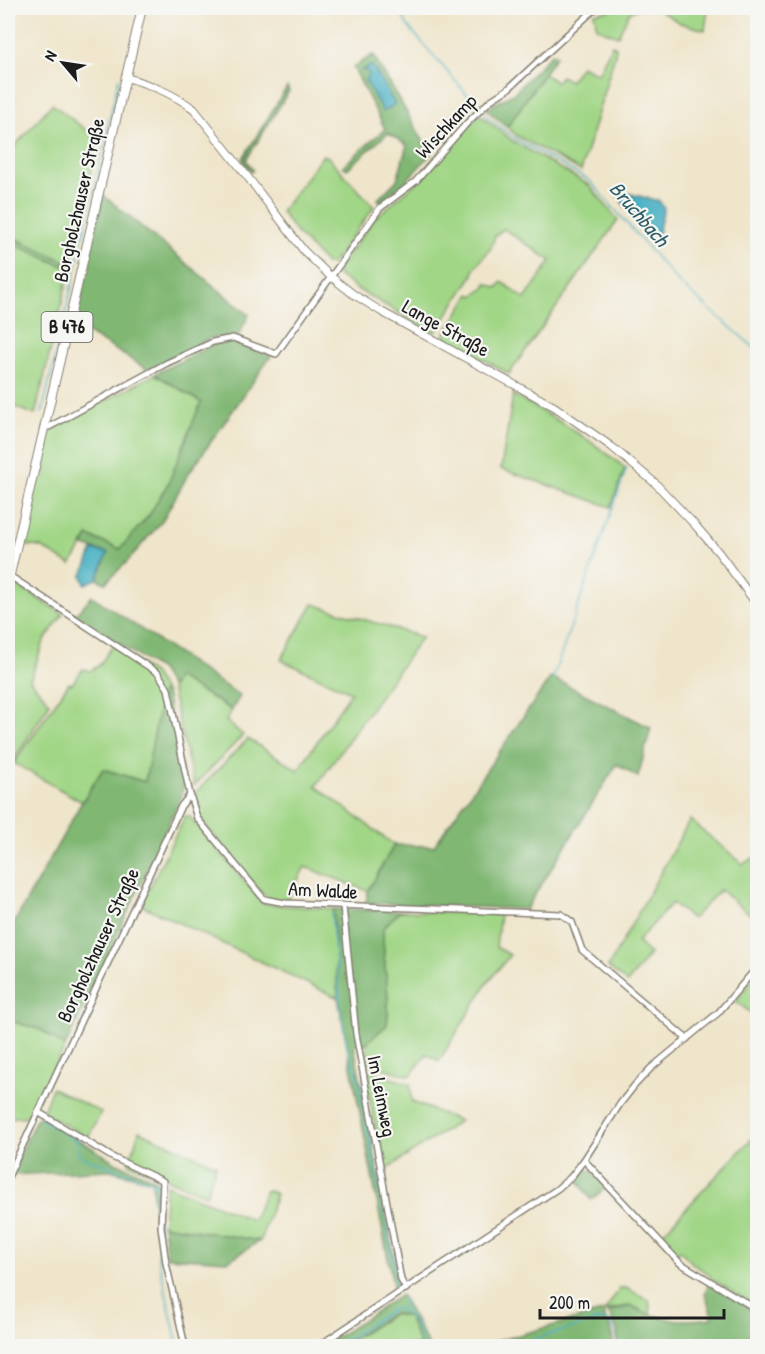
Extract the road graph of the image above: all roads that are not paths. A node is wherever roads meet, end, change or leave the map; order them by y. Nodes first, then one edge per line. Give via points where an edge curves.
1 (142, 8) edge
2 (596, 8) edge
3 (605, 8) edge
4 (125, 77) junction
5 (330, 276) junction
6 (44, 426) junction
7 (8, 578) edge
8 (758, 606) edge
9 (190, 795) junction
10 (343, 906) junction
11 (758, 966) edge
12 (687, 1039) junction
13 (38, 1112) junction
14 (584, 1161) junction
15 (8, 1177) edge
16 (406, 1289) junction
17 (758, 1310) edge
18 (184, 1347) edge
19 (318, 1347) edge

1 - 4 main road, B 476
2 - 3 street, Wischkamp
2 - 5 street, Wischkamp via 467,123 416,181 380,208
4 - 5 street, Lange Straße via 158,87 194,109 304,251
4 - 6 main road, Borgholzhauser Straße / B 476
5 - 6 street, Wischkamp via 276,354 233,338 213,342 49,427
5 - 8 street, Lange Straße via 382,312 555,407 612,447 695,525
6 - 7 main road, Borgholzhauser Straße / B 476
7 - 9 street, Am Walde via 158,673 168,689
9 - 10 street, Am Walde via 197,818 264,899
9 - 13 street, Borgholzhauser Straße via 181,806
10 - 12 street, Am Walde via 561,914 573,922 582,950
10 - 16 street, Im Leimweg via 356,1034 401,1280
11 - 12 street via 724,1007
12 - 14 street via 635,1085
13 - 15 street, Borgholzhauser Straße
13 - 18 street via 112,1157 163,1181 164,1254
14 - 16 street via 557,1189
14 - 17 street via 680,1263
16 - 19 street

